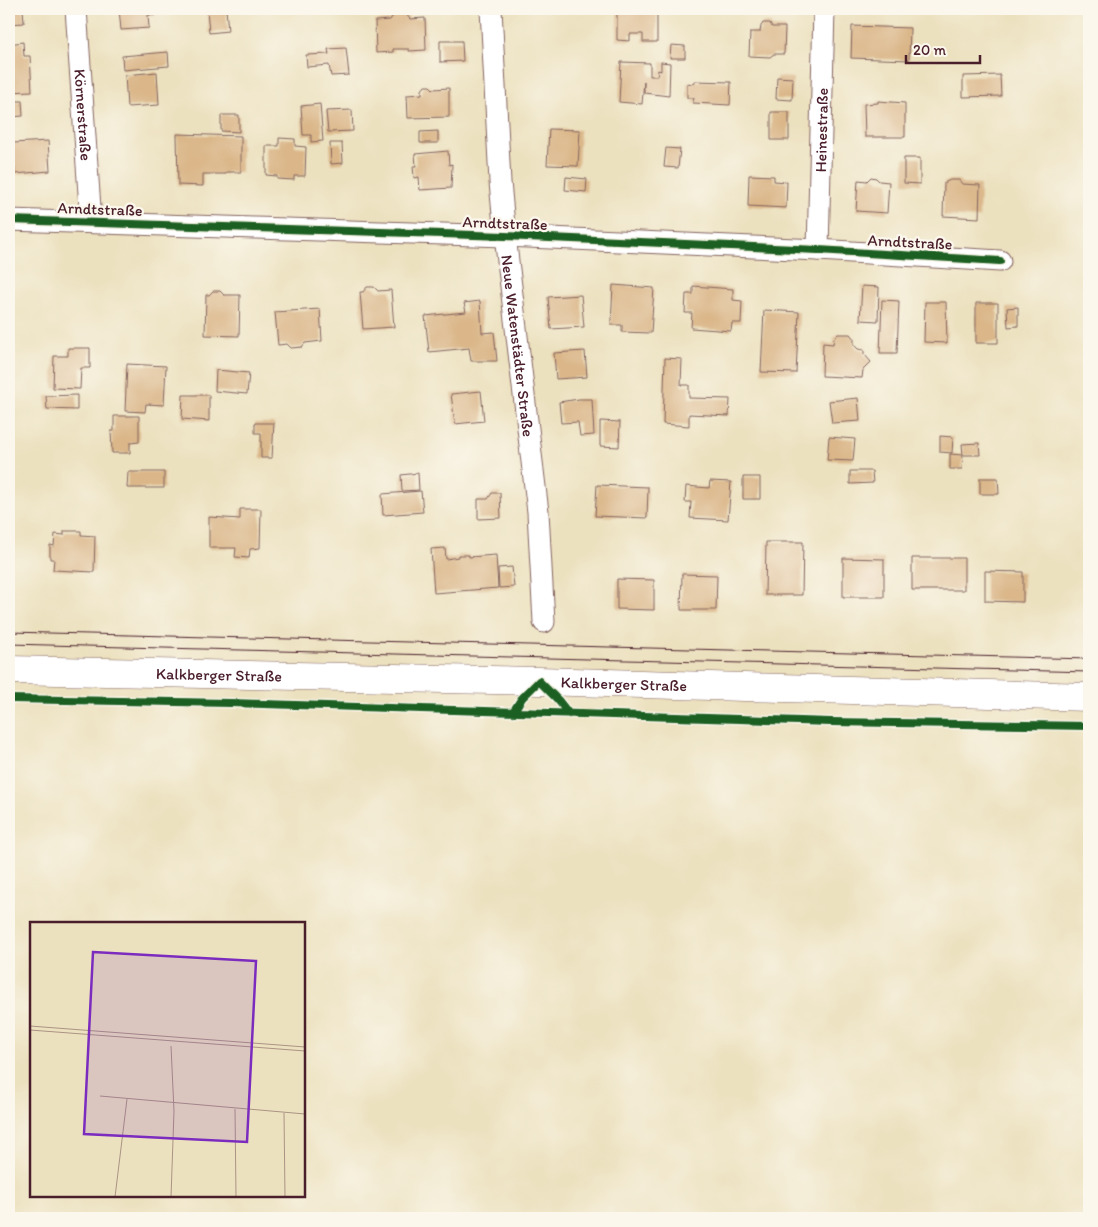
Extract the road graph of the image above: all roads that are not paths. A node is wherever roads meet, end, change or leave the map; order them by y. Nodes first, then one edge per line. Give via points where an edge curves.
1 (76, 9) edge
2 (491, 9) edge
3 (824, 9) edge
4 (9, 220) edge
5 (92, 222) junction
6 (505, 236) junction
7 (818, 250) junction
8 (1000, 261) dead end
9 (544, 622) dead end
10 (9, 670) edge
11 (1089, 697) edge

1 - 5 street, Körnerstraße
2 - 6 street, Neue Watenstädter Straße
3 - 7 street, Heinestraße
4 - 5 street, Arndtstraße
5 - 6 street, Arndtstraße
6 - 7 street, Arndtstraße
6 - 9 street, Neue Watenstädter Straße via 538,512
7 - 8 street, Arndtstraße
10 - 11 main road, Kalkberger Straße

